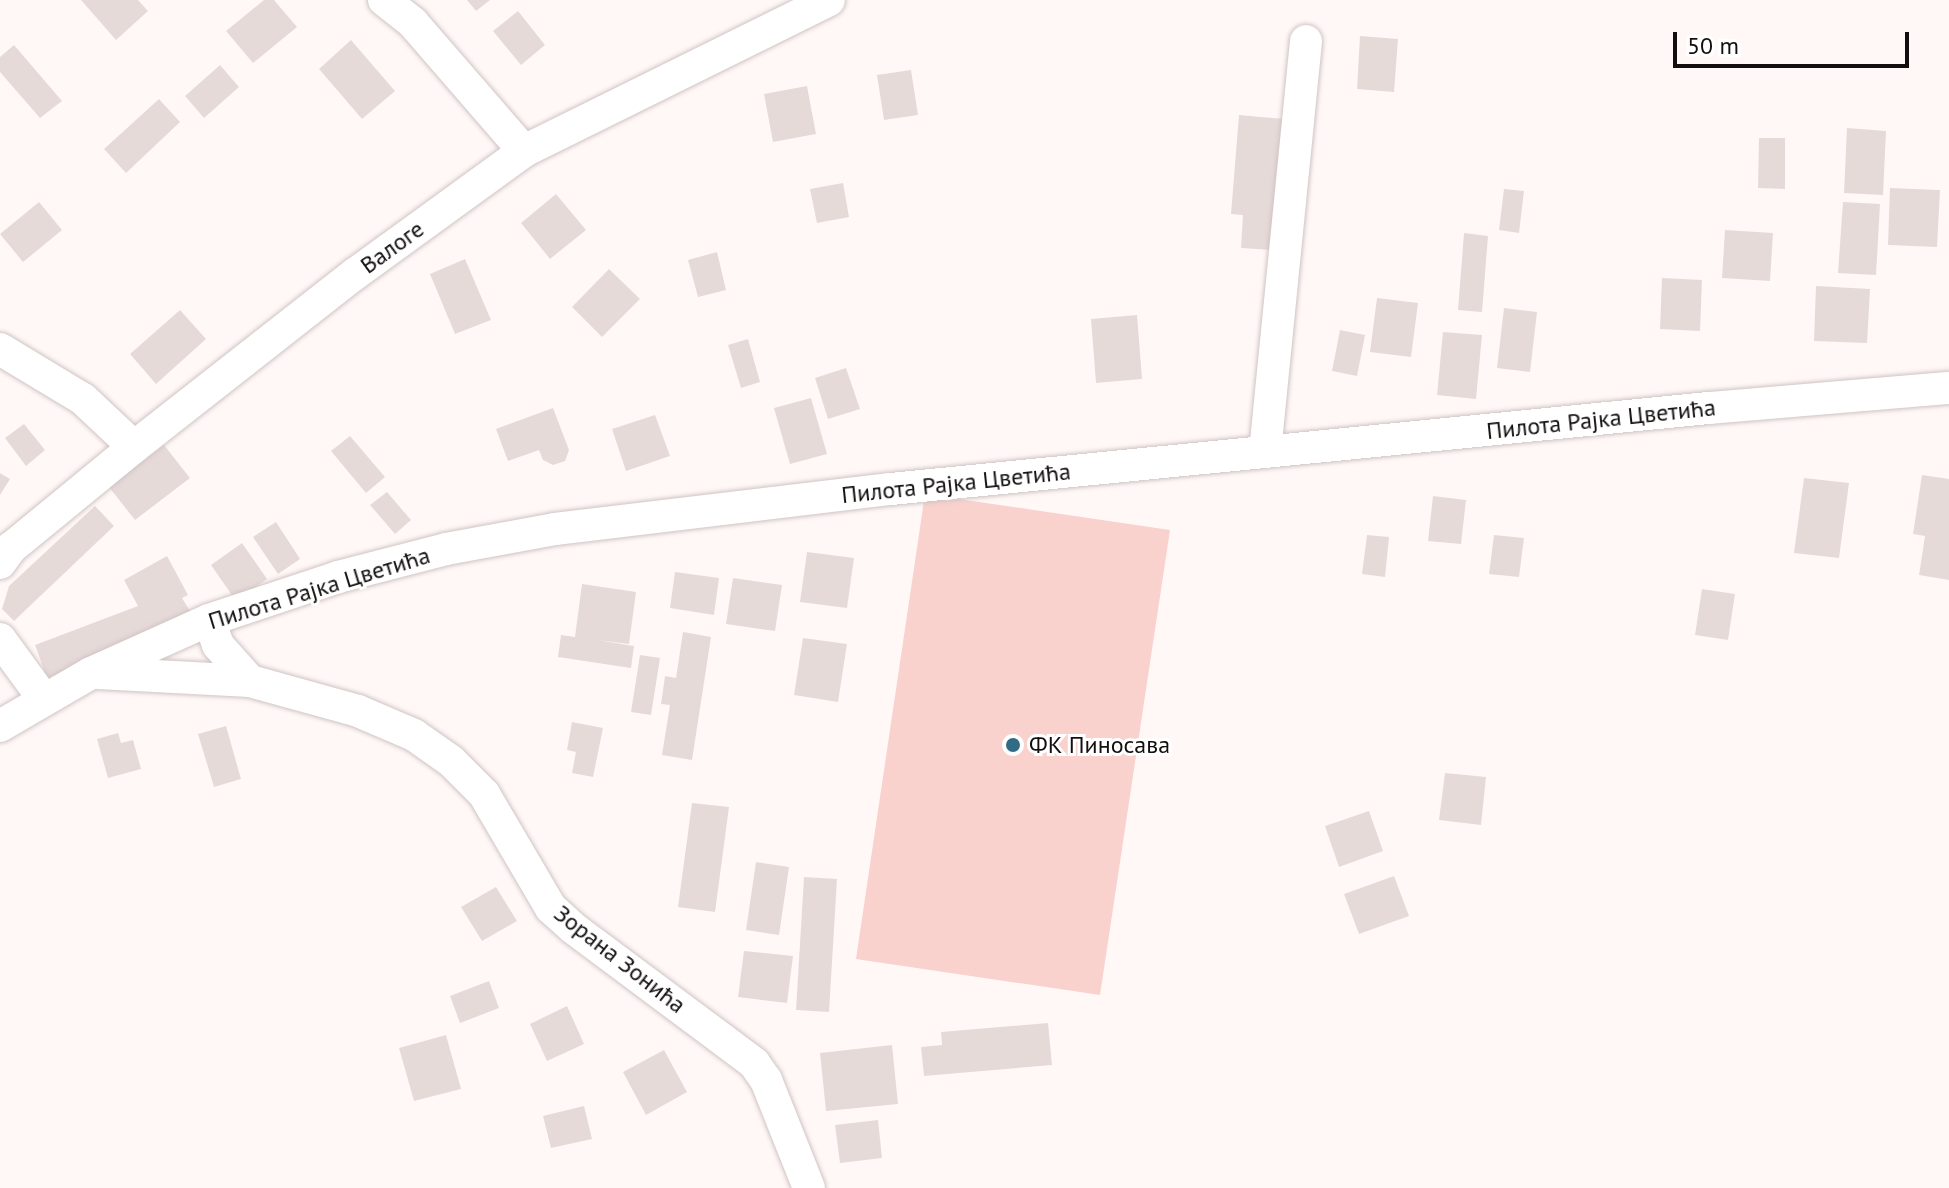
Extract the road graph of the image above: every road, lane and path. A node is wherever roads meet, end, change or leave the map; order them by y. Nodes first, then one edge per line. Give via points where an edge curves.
1 (384, 0) edge
2 (829, 0) edge
3 (1306, 41) dead end
4 (524, 151) junction
5 (0, 349) edge
6 (1949, 388) edge
7 (134, 447) junction
8 (1265, 452) junction
9 (0, 563) edge
10 (209, 620) junction
11 (0, 639) edge
12 (91, 673) junction
13 (250, 681) junction
14 (43, 698) junction
15 (0, 726) edge
16 (809, 1188) edge

1 - 4 street via 413,23
2 - 4 street, Валоге
3 - 8 street
4 - 7 street, Валоге via 355,274
5 - 7 street via 83,399
6 - 8 street, Пилота Рајка Цветића
7 - 9 street, Валоге via 11,548
8 - 10 street, Пилота Рајка Цветића via 555,529 446,549 338,577
10 - 12 street, Пилота Рајка Цветића
10 - 13 street via 218,645
11 - 14 street
12 - 13 street, Зорана Зонића
12 - 14 street, Пилота Рајка Цветића
13 - 16 street, Зорана Зонића via 358,711 414,735 451,761 484,794 551,908 754,1063 766,1080
14 - 15 street, Пилота Рајка Цветића

